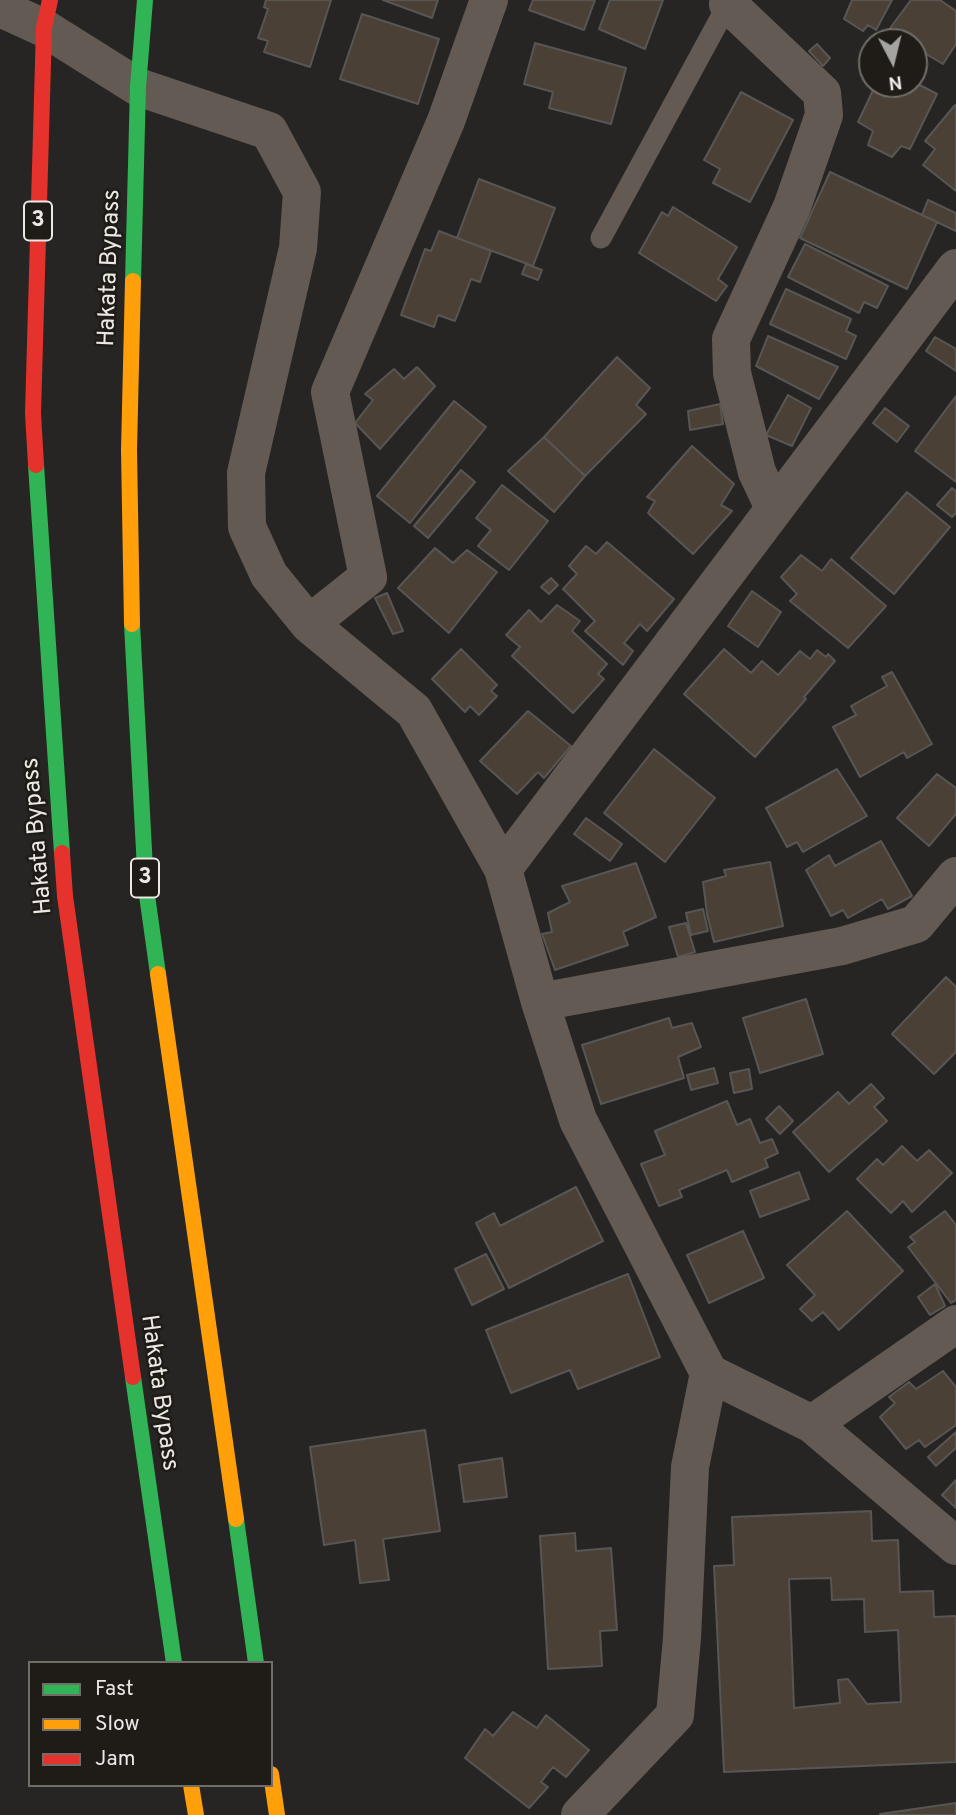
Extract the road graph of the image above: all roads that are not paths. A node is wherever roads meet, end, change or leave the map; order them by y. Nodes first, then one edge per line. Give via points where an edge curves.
1 (145, 0) edge
2 (489, 0) edge
3 (729, 2) edge
4 (0, 8) edge
5 (47, 14) edge
6 (138, 87) junction
7 (601, 238) dead end
8 (956, 268) edge
9 (774, 509) junction
10 (309, 624) junction
11 (503, 869) junction
12 (956, 876) edge
13 (540, 1002) junction
14 (956, 1324) edge
15 (709, 1373) junction
16 (812, 1424) junction
17 (956, 1546) edge
18 (174, 1661) edge
19 (256, 1661) edge
20 (191, 1787) edge
21 (273, 1787) edge
22 (195, 1815) edge
23 (277, 1815) edge
24 (580, 1815) edge

1 - 6 highway, Hakata Bypass / 3
2 - 10 street via 446,121 330,392 368,578
3 - 7 lane
3 - 9 street via 822,93 824,115 792,207 731,339 732,373 757,472
4 - 5 street
5 - 6 street
5 - 18 highway, Hakata Bypass / 3 via 33,413 65,896
6 - 10 street via 269,131 302,192 298,248 246,486 247,527 269,575
6 - 19 highway, Hakata Bypass / 3 via 129,450 133,669 146,888
8 - 9 street
9 - 11 street
10 - 11 street via 414,711
11 - 13 street
12 - 13 street via 916,923 842,946
13 - 15 street via 578,1120
14 - 16 street
15 - 16 street
15 - 24 street via 690,1467 675,1715
16 - 17 street
20 - 22 highway
21 - 23 highway

